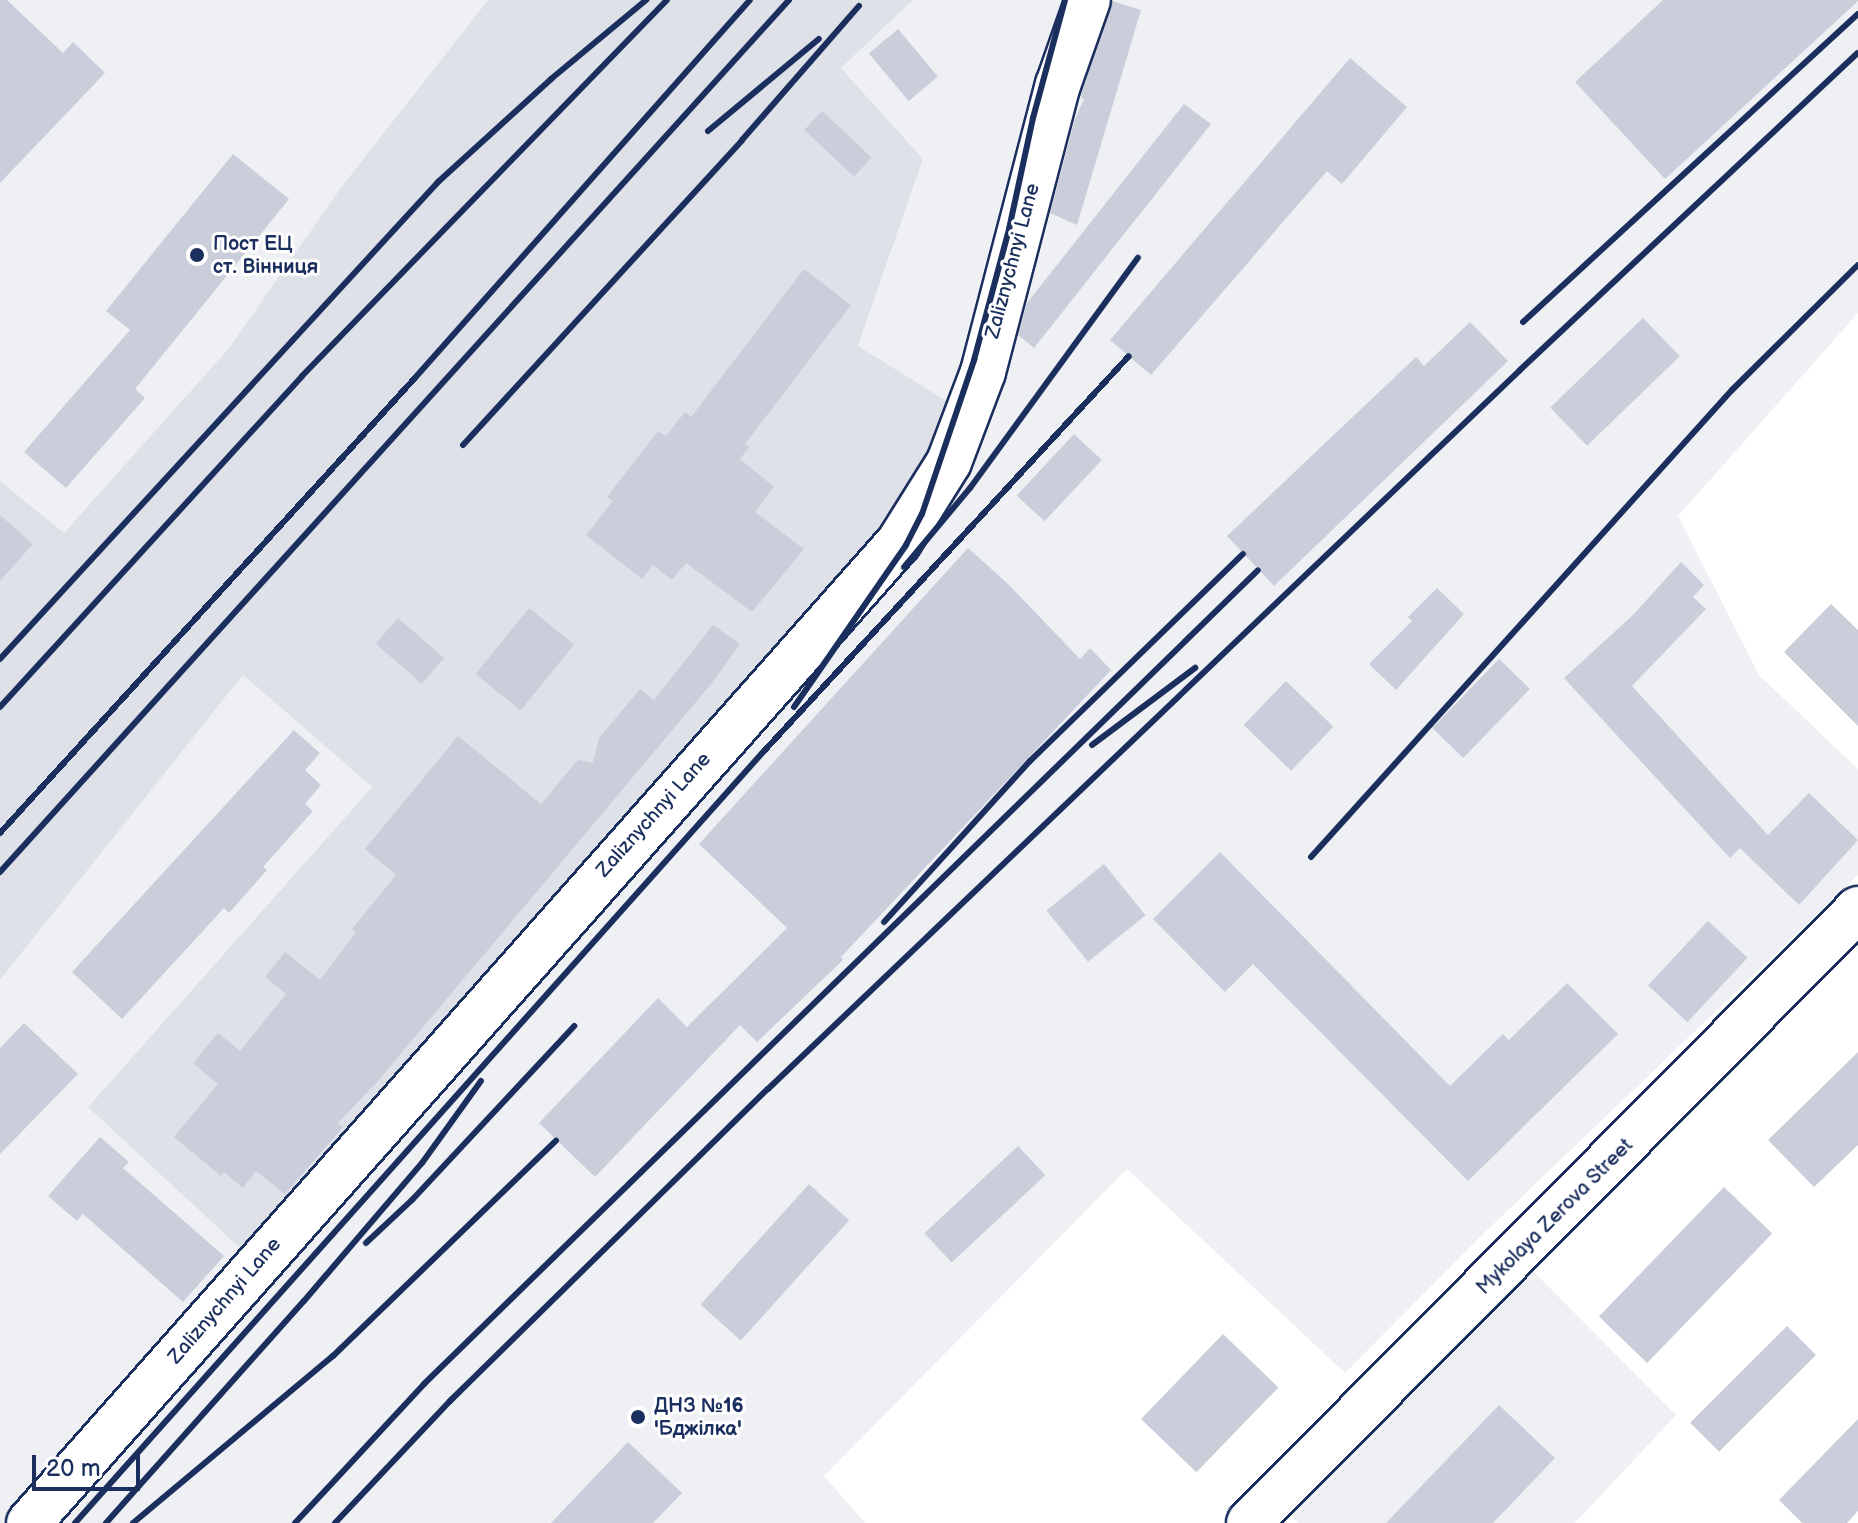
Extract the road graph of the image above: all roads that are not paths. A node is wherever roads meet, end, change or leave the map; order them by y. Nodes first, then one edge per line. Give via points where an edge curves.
1 (1088, 0) edge
2 (1858, 909) edge
3 (29, 1523) edge
4 (1249, 1523) edge

1 - 3 street, Zaliznychnyi Lane via 1058,85 983,372 949,462 899,542
2 - 4 street, Mykolaya Zerova Street

